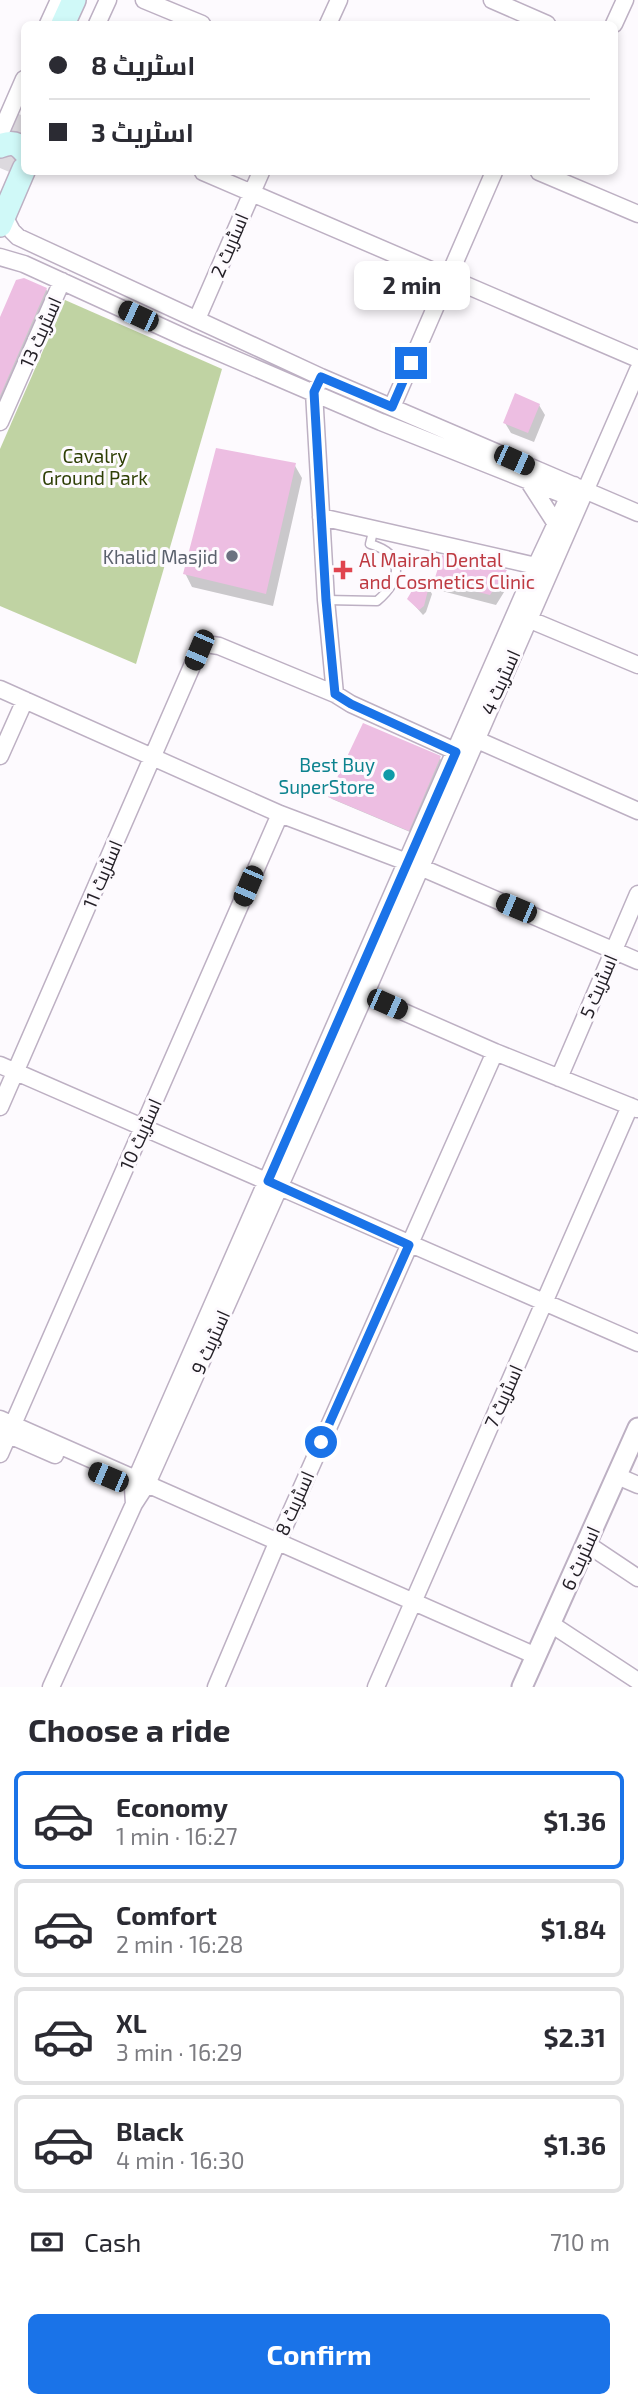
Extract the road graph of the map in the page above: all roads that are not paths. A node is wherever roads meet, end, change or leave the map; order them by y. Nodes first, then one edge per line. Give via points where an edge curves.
1 (59, 0) edge
2 (74, 0) edge
3 (88, 0) edge
4 (108, 0) edge
5 (144, 0) edge
6 (339, 0) edge
7 (492, 0) edge
8 (625, 0) edge
9 (49, 21) edge
10 (64, 21) edge
11 (78, 21) edge
12 (98, 21) edge
13 (195, 21) edge
14 (329, 21) edge
15 (540, 21) edge
16 (615, 21) edge
17 (20, 104) edge
18 (0, 135) edge
19 (0, 146) edge
20 (21, 147) edge
21 (21, 175) edge
22 (211, 175) edge
23 (260, 175) edge
24 (493, 175) edge
25 (546, 175) edge
26 (252, 191) junction
27 (638, 214) edge
28 (2, 220) edge
29 (0, 257) edge
30 (449, 276) junction
31 (62, 281) junction
32 (197, 319) junction
33 (638, 359) edge
34 (638, 370) edge
35 (321, 377) junction
36 (314, 392) junction
37 (392, 407) junction
38 (0, 422) edge
39 (529, 482) junction
40 (577, 493) junction
41 (638, 513) edge
42 (321, 517) junction
43 (556, 524) junction
44 (374, 528) junction
45 (536, 566) junction
46 (326, 600) junction
47 (528, 619) junction
48 (638, 665) edge
49 (0, 689) edge
50 (335, 694) junction
51 (25, 700) junction
52 (475, 739) junction
53 (462, 754) junction
54 (0, 756) edge
55 (152, 757) junction
56 (638, 811) edge
57 (279, 814) junction
58 (413, 865) junction
59 (638, 894) edge
60 (613, 950) junction
61 (638, 961) edge
62 (365, 995) junction
63 (495, 1052) junction
64 (0, 1065) edge
65 (16, 1072) junction
66 (559, 1078) junction
67 (0, 1107) edge
68 (634, 1108) edge
69 (143, 1127) junction
70 (274, 1183) junction
71 (409, 1245) junction
72 (544, 1301) junction
73 (638, 1343) edge
74 (5, 1428) edge
75 (638, 1428) edge
76 (0, 1454) edge
77 (617, 1476) junction
78 (638, 1485) edge
79 (139, 1489) junction
80 (587, 1544) junction
81 (276, 1545) junction
82 (638, 1577) edge
83 (411, 1605) junction
84 (551, 1624) junction
85 (534, 1659) junction
86 (637, 1682) edge
87 (51, 1687) edge
88 (216, 1687) edge
89 (376, 1687) edge
90 (522, 1687) edge

1 - 9 street
2 - 10 main road
3 - 11 main road
4 - 12 street
5 - 13 street
6 - 14 street
7 - 15 street
8 - 16 street
17 - 18 street
19 - 20 main road via 10,143
21 - 28 main road
22 - 26 street
23 - 26 street, اسٹریٹ 2
24 - 30 street
25 - 27 street
26 - 30 street
26 - 32 street, اسٹریٹ 2
28 - 32 street via 18,237
29 - 31 street
30 - 33 street
30 - 37 street
31 - 36 street
31 - 38 street, اسٹریٹ 13
32 - 35 street
34 - 40 street, اسٹریٹ 4
35 - 36 street
35 - 37 street
36 - 39 street
36 - 42 street
37 - 40 street
39 - 40 street
39 - 43 street
40 - 41 street
40 - 43 street
40 - 47 street, اسٹریٹ 4
42 - 44 street
42 - 46 street
43 - 45 street
44 - 45 street
44 - 46 lane via 370,544 392,557 396,566 390,590 377,601
45 - 53 street
46 - 50 street
47 - 48 street
47 - 52 street, اسٹریٹ 4
49 - 51 street
50 - 53 street
50 - 55 street, اسٹریٹ 11 via 206,644 199,650
51 - 54 street
51 - 55 street
52 - 53 street, اسٹریٹ 4
52 - 56 street
53 - 58 street
55 - 57 street
55 - 65 street, اسٹریٹ 11
57 - 58 street
57 - 69 street, اسٹریٹ 10
58 - 60 street
58 - 62 street
58 - 70 street
59 - 60 street, اسٹریٹ 5
60 - 61 street
60 - 66 street, اسٹریٹ 5
62 - 63 street
62 - 70 street, اسٹریٹ 9
63 - 66 street
63 - 71 street, اسٹریٹ 8
64 - 65 street
65 - 67 street, اسٹریٹ 11
65 - 69 street
66 - 68 street
68 - 72 street, اسٹریٹ 7
69 - 70 street
69 - 74 street, اسٹریٹ 10
70 - 71 street
70 - 79 street, اسٹریٹ 9
71 - 72 street
71 - 81 street, اسٹریٹ 8
72 - 73 street
72 - 83 street, اسٹریٹ 7
74 - 76 street, اسٹریٹ 10
74 - 79 street
75 - 77 street, اسٹریٹ 6
77 - 78 street
77 - 80 street, اسٹریٹ 6
79 - 81 street
79 - 87 street, اسٹریٹ 9
80 - 82 street
80 - 84 street, اسٹریٹ 6
81 - 83 street
81 - 88 street, اسٹریٹ 8
83 - 85 street
83 - 89 street, اسٹریٹ 7
84 - 85 street, اسٹریٹ 6
84 - 86 street
85 - 90 street, اسٹریٹ 6

